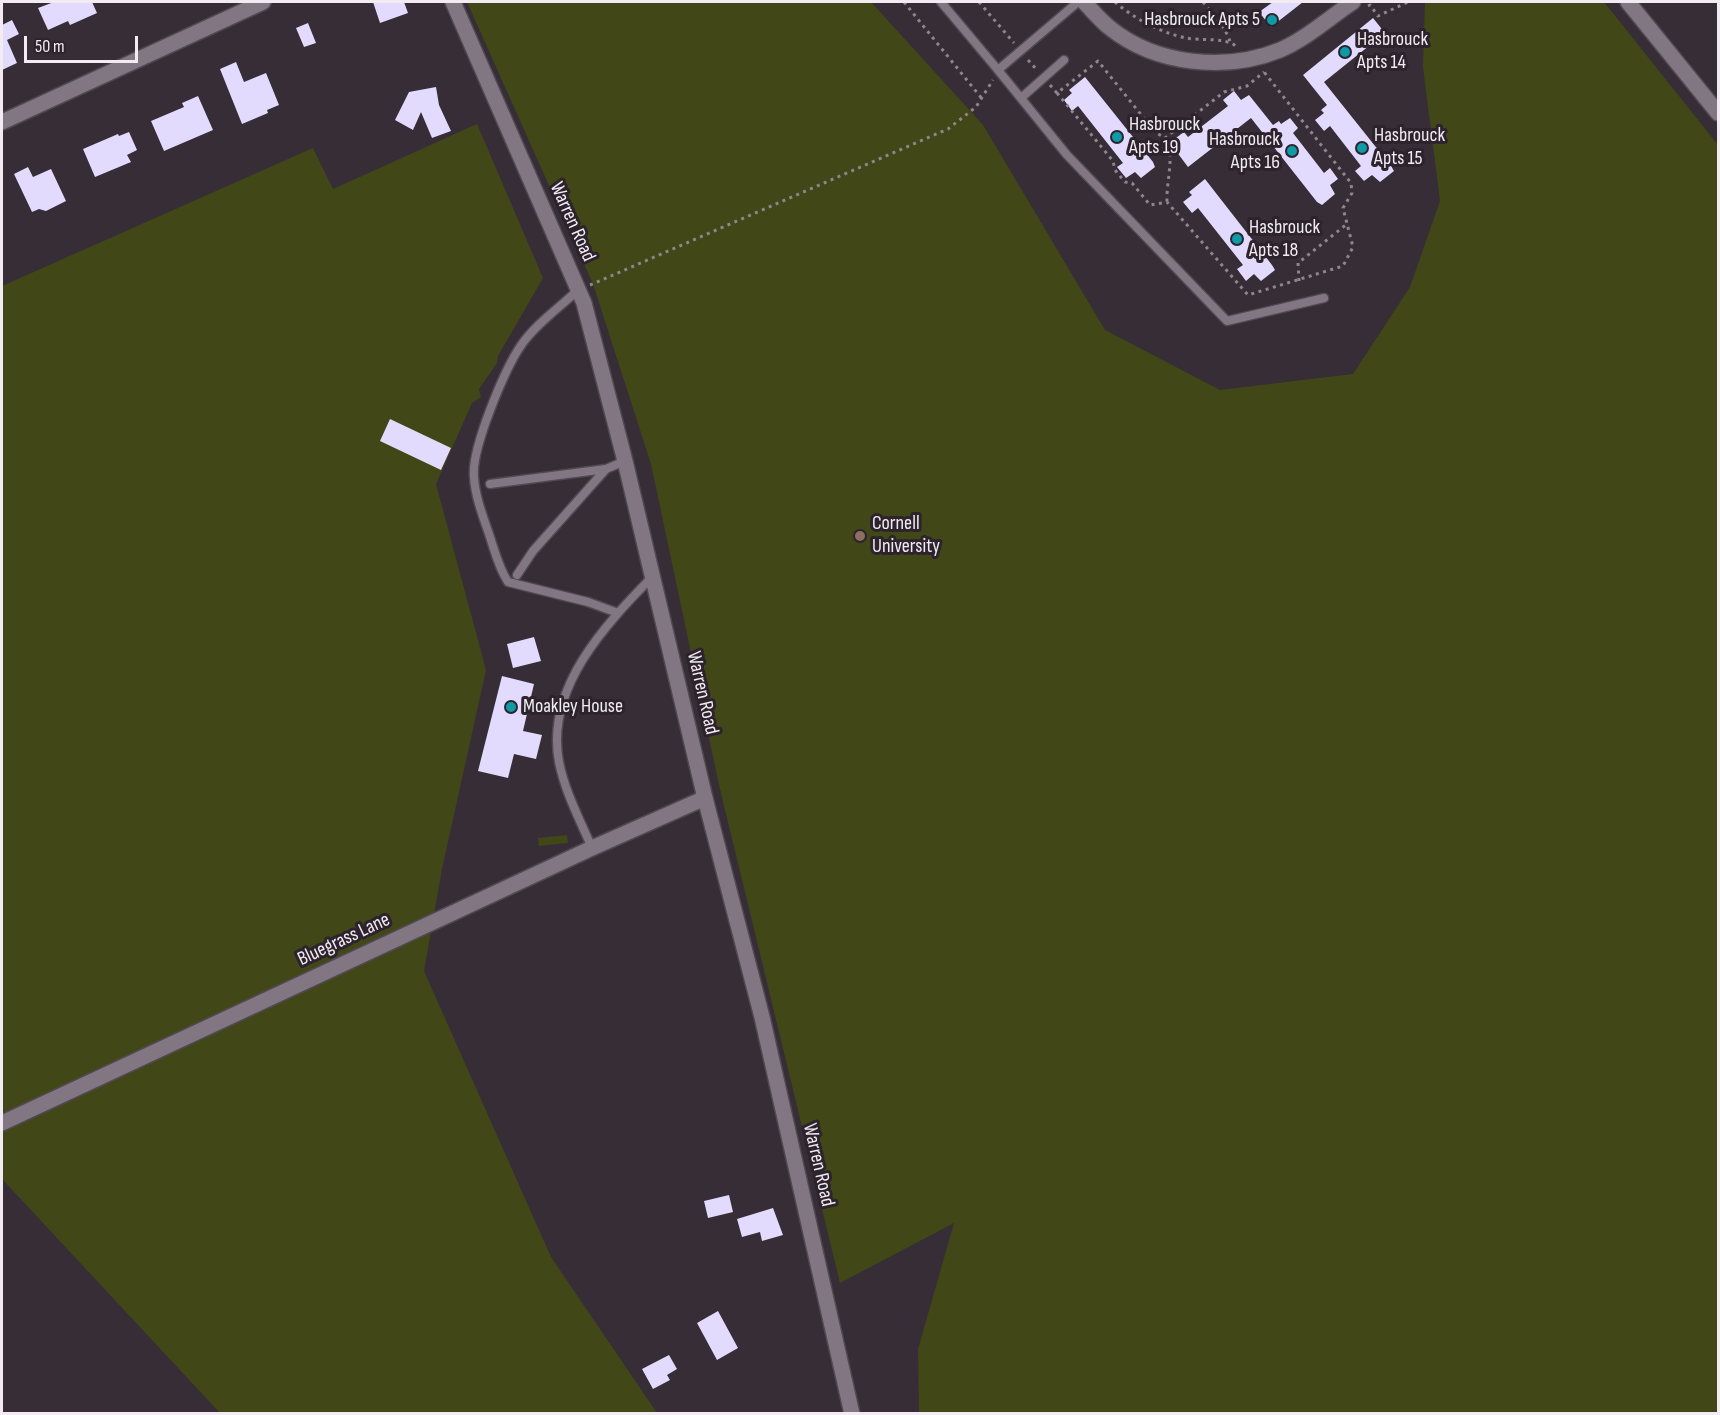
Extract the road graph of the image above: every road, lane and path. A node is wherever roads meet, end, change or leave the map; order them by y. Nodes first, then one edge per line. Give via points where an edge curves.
1 (263, 2) edge
2 (453, 2) edge
3 (904, 2) edge
4 (941, 2) edge
5 (1078, 2) edge
6 (1084, 2) edge
7 (1115, 2) edge
8 (1203, 2) edge
9 (1353, 2) edge
10 (1628, 2) edge
11 (1230, 41) junction
12 (1242, 51) dead end
13 (1064, 60) dead end
14 (998, 70) junction
15 (1264, 72) dead end
16 (1057, 93) dead end
17 (1021, 98) junction
18 (983, 100) junction
19 (1719, 113) edge
20 (2, 122) edge
21 (1166, 138) dead end
22 (1167, 202) junction
23 (1347, 224) junction
24 (1299, 282) junction
25 (578, 290) junction
26 (1324, 298) dead end
27 (625, 461) junction
28 (606, 469) junction
29 (490, 484) dead end
30 (517, 575) dead end
31 (653, 576) junction
32 (618, 613) junction
33 (705, 798) junction
34 (592, 848) junction
35 (2, 1123) edge
36 (852, 1413) edge

1 - 20 street
2 - 25 street, Warren Road
3 - 18 path
4 - 14 lane
5 - 14 lane
6 - 9 street via 1111,28 1154,51 1217,63 1280,50
7 - 11 path via 1166,32 1187,38
8 - 11 path
10 - 19 street
11 - 12 path
13 - 17 lane
14 - 17 lane
14 - 18 path
15 - 23 path via 1351,183 1352,193 1343,208
16 - 22 path via 1113,161 1125,182 1132,183 1150,205
17 - 26 lane via 1067,155 1227,321
18 - 25 path via 948,129
21 - 22 path via 1170,156
22 - 24 path via 1248,295
23 - 24 path via 1298,263
23 - 24 path via 1353,247 1343,266
25 - 27 street, Warren Road
25 - 32 lane via 537,328 516,355 481,434 474,476 486,524 508,582
27 - 28 lane
27 - 31 street, Warren Road
28 - 29 lane
28 - 30 lane via 533,551
31 - 32 lane
31 - 33 street, Warren Road
32 - 34 lane via 582,661 561,706 557,733 559,762
33 - 34 street, Bluegrass Lane
33 - 36 street, Warren Road via 762,1017
34 - 35 street, Bluegrass Lane

